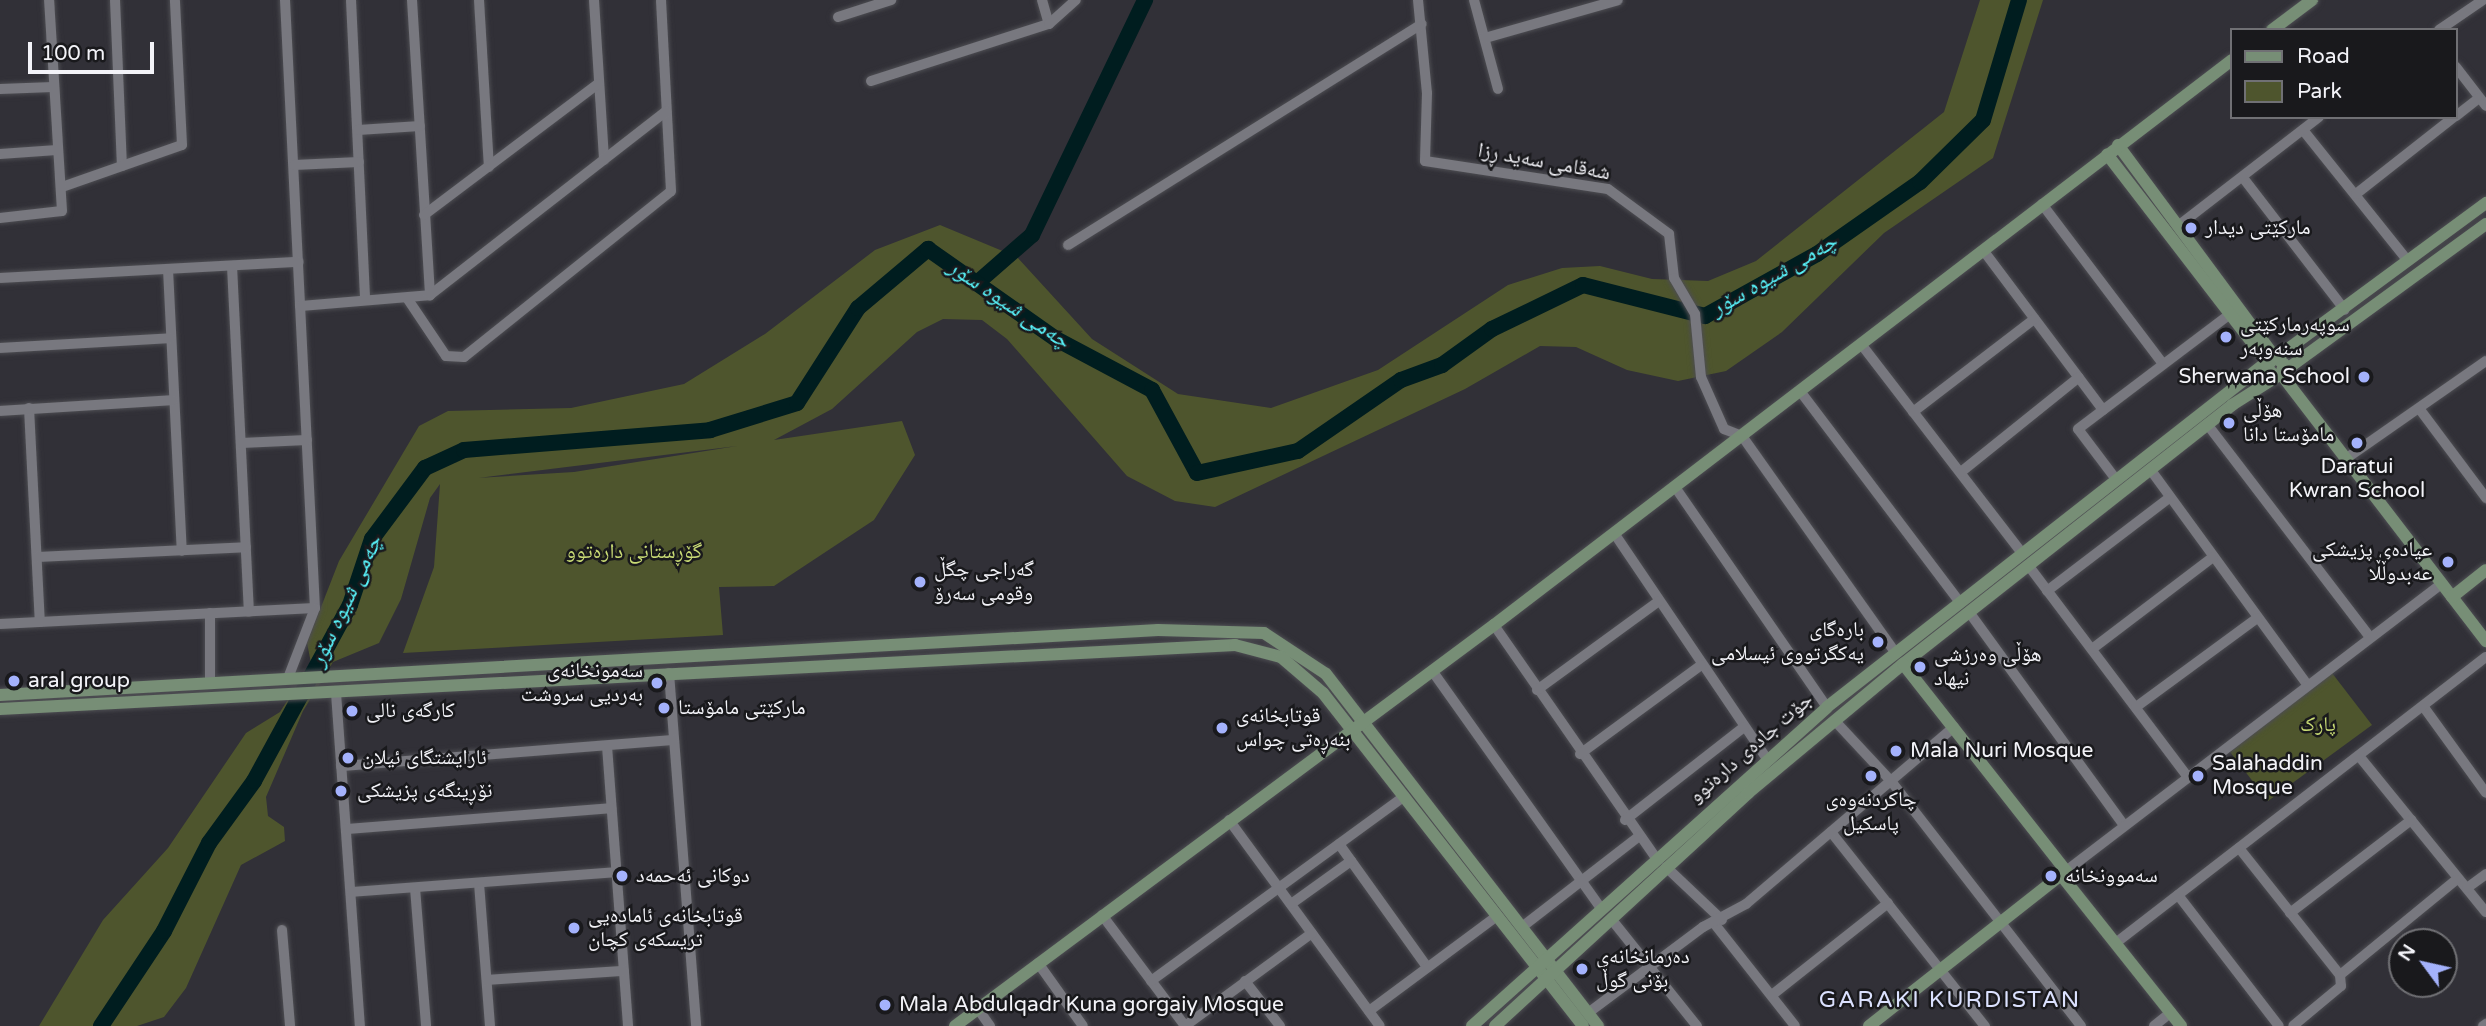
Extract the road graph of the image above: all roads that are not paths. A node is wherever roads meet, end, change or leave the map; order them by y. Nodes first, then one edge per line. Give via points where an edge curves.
1 (49, 0) edge
2 (115, 0) edge
3 (175, 0) edge
4 (285, 0) edge
5 (351, 0) edge
6 (412, 0) edge
7 (479, 0) edge
8 (594, 0) edge
9 (661, 0) edge
10 (891, 0) edge
11 (1042, 0) edge
12 (1076, 0) edge
13 (1418, 0) edge
14 (1474, 0) edge
15 (1618, 0) edge
16 (2312, 0) edge
17 (2483, 0) edge
18 (838, 17) dead end
19 (1049, 24) junction
20 (1422, 24) junction
21 (2275, 28) edge
22 (2443, 28) edge
23 (1485, 38) junction
24 (2230, 61) edge
25 (2458, 70) edge
26 (871, 81) dead end
27 (598, 84) junction
28 (53, 86) junction
29 (0, 89) edge
30 (1498, 89) dead end
31 (2483, 102) edge
32 (666, 111) junction
33 (2458, 114) edge
34 (2317, 119) edge
35 (2451, 119) edge
36 (419, 126) junction
37 (358, 130) junction
38 (2303, 130) junction
39 (2112, 149) junction
40 (57, 150) junction
41 (0, 154) edge
42 (604, 160) junction
43 (359, 162) junction
44 (294, 164) junction
45 (122, 166) junction
46 (489, 167) junction
47 (2244, 178) junction
48 (62, 187) junction
49 (2356, 194) junction
50 (2486, 203) edge
51 (2042, 204) junction
52 (424, 215) junction
53 (0, 218) edge
54 (2486, 224) edge
55 (2178, 226) junction
56 (1069, 245) dead end
57 (1983, 250) junction
58 (2408, 261) junction
59 (299, 262) junction
60 (232, 266) junction
61 (168, 270) junction
62 (0, 278) edge
63 (430, 295) junction
64 (407, 298) junction
65 (365, 300) junction
66 (300, 306) junction
67 (2345, 310) junction
68 (2229, 315) junction
69 (2034, 319) junction
70 (171, 338) junction
71 (1861, 344) junction
72 (0, 348) edge
73 (2273, 359) junction
74 (2163, 364) junction
75 (2484, 365) edge
76 (2280, 374) junction
77 (2079, 377) junction
78 (1800, 391) junction
79 (174, 400) junction
80 (29, 408) junction
81 (2103, 410) junction
82 (0, 411) edge
83 (2421, 411) junction
84 (1913, 412) junction
85 (2207, 424) junction
86 (1742, 436) junction
87 (307, 440) junction
88 (241, 443) junction
89 (2344, 460) junction
90 (2150, 469) junction
91 (1961, 472) junction
92 (2115, 478) junction
93 (1675, 487) junction
94 (2169, 498) junction
95 (2486, 498) edge
96 (1614, 533) junction
97 (246, 547) junction
98 (182, 551) junction
99 (2021, 552) junction
100 (37, 557) junction
101 (2213, 557) junction
102 (2028, 565) junction
103 (2486, 570) edge
104 (2441, 584) junction
105 (2047, 590) junction
106 (2452, 597) junction
107 (1659, 601) junction
108 (1959, 601) junction
109 (315, 608) junction
110 (1969, 611) junction
111 (249, 612) junction
112 (209, 614) junction
113 (2257, 618) junction
114 (40, 622) junction
115 (0, 624) edge
116 (1494, 625) junction
117 (2369, 636) junction
118 (2486, 641) edge
119 (846, 648) junction
120 (2092, 649) junction
121 (1895, 652) junction
122 (2486, 657) edge
123 (848, 662) junction
124 (1903, 664) junction
125 (1701, 665) junction
126 (1433, 671) junction
127 (669, 673) junction
128 (291, 678) junction
129 (210, 683) junction
130 (2307, 684) junction
131 (1537, 690) junction
132 (336, 693) junction
133 (0, 695) edge
134 (2423, 706) junction
135 (1827, 707) junction
136 (2136, 708) junction
137 (0, 709) edge
138 (1365, 721) junction
139 (1835, 721) junction
140 (1351, 726) junction
141 (1744, 727) junction
142 (1954, 727) junction
143 (674, 740) junction
144 (607, 746) junction
145 (1580, 754) junction
146 (2359, 756) junction
147 (1768, 759) junction
148 (341, 766) junction
149 (2186, 775) junction
150 (1891, 781) junction
151 (2486, 793) edge
152 (1405, 796) junction
153 (611, 808) junction
154 (1229, 820) junction
155 (1625, 820) junction
156 (2411, 820) junction
157 (2124, 825) junction
158 (346, 829) junction
159 (1831, 832) junction
160 (1638, 836) junction
161 (1339, 844) junction
162 (2239, 848) junction
163 (1656, 858) junction
164 (1352, 862) junction
165 (1666, 867) junction
166 (616, 872) junction
167 (2064, 873) junction
168 (2486, 874) edge
169 (2456, 880) junction
170 (1583, 881) junction
171 (479, 883) junction
172 (415, 888) junction
173 (2467, 888) junction
174 (1279, 889) junction
175 (351, 892) junction
176 (2178, 895) junction
177 (1888, 903) junction
178 (1291, 904) junction
179 (1601, 908) junction
180 (2486, 912) edge
181 (2290, 913) junction
182 (1102, 915) junction
183 (1497, 916) junction
184 (1612, 920) junction
185 (1718, 921) junction
186 (2001, 921) junction
187 (1522, 927) junction
188 (282, 930) dead end
189 (1311, 933) junction
190 (2117, 942) junction
191 (1547, 960) junction
192 (1038, 963) junction
193 (1649, 964) junction
194 (1427, 967) junction
195 (1537, 970) junction
196 (1939, 970) junction
197 (624, 971) junction
198 (2340, 975) junction
199 (1552, 976) junction
200 (487, 980) junction
201 (1151, 981) junction
202 (1245, 981) junction
203 (1772, 995) junction
204 (978, 1009) junction
205 (1369, 1012) junction
206 (2171, 1012) junction
207 (1588, 1013) junction
208 (290, 1026) edge
209 (360, 1026) edge
210 (426, 1026) edge
211 (490, 1026) edge
212 (628, 1026) edge
213 (696, 1026) edge
214 (956, 1026) edge
215 (990, 1026) edge
216 (1083, 1026) edge
217 (1185, 1026) edge
218 (1279, 1026) edge
219 (1380, 1026) edge
220 (1472, 1026) edge
221 (1495, 1026) edge
222 (1583, 1026) edge
223 (1598, 1026) edge
224 (1697, 1026) edge
225 (1796, 1026) edge
226 (1869, 1026) edge
227 (1985, 1026) edge
228 (2081, 1026) edge
229 (2154, 1026) edge
230 (2181, 1026) edge
231 (2279, 1026) edge
232 (2293, 1026) edge

1 - 28 street
2 - 45 street
3 - 45 street via 182,145
4 - 44 street
5 - 37 street
6 - 36 street
7 - 46 street
8 - 27 street
9 - 32 street
10 - 18 street
11 - 19 street
12 - 19 street
13 - 20 street
14 - 23 street
15 - 23 street
16 - 21 main road
17 - 22 street
19 - 26 street
20 - 56 street
20 - 86 street, شەقامی سەید ڕزا via 1425,161 1608,188 1669,234 1674,278 1695,314 1701,377 1724,429
23 - 30 street
24 - 39 main road
25 - 31 street
27 - 42 street
27 - 46 street
28 - 29 street
28 - 40 street
31 - 33 street
32 - 42 street
32 - 64 street via 671,191 464,356 446,356
34 - 38 street
35 - 49 street
36 - 37 street
36 - 52 street
37 - 43 street
38 - 47 street
38 - 49 street
39 - 51 main road
39 - 55 main road
39 - 68 main road
40 - 41 street
40 - 48 street
42 - 63 street
43 - 44 street
43 - 65 street
44 - 59 street
45 - 48 street
46 - 52 street
47 - 55 street
47 - 67 street
48 - 53 street via 62,211
49 - 58 street
50 - 58 main road, جۆت جادەی دارەتوو
51 - 57 main road
51 - 74 street
52 - 63 street
54 - 76 main road, جۆت جادەی دارەتوو
55 - 73 main road
57 - 69 street
57 - 71 main road
58 - 67 main road, جۆت جادەی دارەتوو
59 - 60 street
59 - 66 street
60 - 61 street
60 - 88 street
61 - 62 street
61 - 70 street
63 - 64 street
64 - 65 street
65 - 66 street
66 - 87 street
67 - 73 main road, جۆت جادەی دارەتوو
68 - 73 main road
68 - 74 street
69 - 77 street
69 - 84 street
70 - 72 street
70 - 79 street
71 - 78 main road
71 - 84 street
73 - 76 main road
73 - 92 main road, جۆت جادەی دارەتوو
74 - 81 street
75 - 83 street
76 - 85 main road, جۆت جادەی دارەتوو
76 - 89 main road
77 - 81 street
77 - 91 street
78 - 86 main road
78 - 108 street
79 - 80 street
79 - 98 street
80 - 82 street
80 - 100 street
81 - 92 street via 2078,429
83 - 89 street
83 - 95 street
84 - 91 street
85 - 90 main road, جۆت جادەی دارەتوو
85 - 117 street
86 - 93 main road
86 - 121 street, شەقامی سەید ڕزا
87 - 88 street
87 - 109 street
88 - 97 street
89 - 104 main road
90 - 94 street
90 - 102 main road, جۆت جادەی دارەتوو
91 - 99 street
92 - 99 main road, جۆت جادەی دارەتوو
93 - 96 main road
93 - 135 street
94 - 101 street
94 - 105 street
96 - 107 street
96 - 116 main road
97 - 98 street
97 - 111 street
98 - 100 street
99 - 108 main road, جۆت جادەی دارەتوو
100 - 114 street
101 - 113 street
101 - 120 street
102 - 105 street
102 - 110 main road, جۆت جادەی دارەتوو
103 - 106 main road
104 - 106 main road
104 - 117 street
105 - 120 street
106 - 118 main road
107 - 125 street
107 - 131 street
108 - 121 main road, جۆت جادەی دارەتوو
109 - 111 street
109 - 128 street
110 - 124 main road, جۆت جادەی دارەتوو
110 - 157 street
111 - 112 street
112 - 114 street
112 - 129 street
113 - 130 street
113 - 136 street
114 - 115 street
116 - 126 main road
116 - 131 street
117 - 130 street
119 - 123 main road
119 - 128 main road
119 - 138 main road via 1158,630 1264,633 1308,657
120 - 136 street
121 - 135 main road, جۆت جادەی دارەتوو
122 - 134 street
123 - 127 main road
123 - 140 main road via 1235,645 1295,666
124 - 139 main road, جۆت جادەی دارەتوو
124 - 142 main road
125 - 141 street
125 - 145 street
126 - 138 main road
126 - 170 street
127 - 132 main road
127 - 143 street
128 - 129 main road
129 - 133 main road
130 - 149 street
131 - 145 street
132 - 137 main road
132 - 148 street
134 - 146 street
134 - 151 street
135 - 147 main road, جۆت جادەی دارەتوو
136 - 149 street
138 - 140 main road
138 - 187 main road
139 - 150 street
139 - 165 main road, جۆت جادەی دارەتوو
140 - 152 main road
140 - 154 main road
141 - 147 street
141 - 155 street
142 - 150 street
142 - 167 main road
143 - 144 street
143 - 213 street
144 - 148 street
144 - 153 street
145 - 155 street
146 - 156 street
146 - 162 street
147 - 163 main road, جۆت جادەی دارەتوو
148 - 158 street
149 - 157 street
150 - 159 street
150 - 186 street
152 - 161 street
152 - 183 main road
153 - 158 street
153 - 166 street
154 - 174 street
154 - 182 main road
155 - 160 street
156 - 169 street
156 - 181 street
157 - 167 street
158 - 175 street
159 - 177 street
159 - 185 street
160 - 163 street
160 - 170 street
161 - 164 street
161 - 174 street
162 - 176 street
162 - 181 street
163 - 179 main road, جۆت جادەی دارەتوو
164 - 178 street
164 - 194 street
165 - 184 main road, جۆت جادەی دارەتوو
165 - 185 street
166 - 171 street
166 - 197 street
167 - 186 main road
167 - 190 main road
168 - 173 street
169 - 173 street
169 - 198 street
170 - 179 street
170 - 187 street
171 - 172 street
171 - 200 street
172 - 175 street
172 - 210 street
173 - 180 street
174 - 178 street
174 - 201 street
175 - 209 street
176 - 190 street
176 - 231 street
177 - 196 street
177 - 203 street
178 - 189 street
179 - 191 main road, جۆت جادەی دارەتوو
181 - 198 street
182 - 192 main road
182 - 201 street
183 - 194 street
183 - 195 main road
184 - 193 street
184 - 199 main road, جۆت جادەی دارەتوو
185 - 193 street
185 - 203 street
186 - 196 main road
186 - 228 street
187 - 191 main road
188 - 208 street
189 - 202 street
189 - 205 street
190 - 206 main road
191 - 195 main road, جۆت جادەی دارەتوو
191 - 199 main road
192 - 204 main road
192 - 216 street
193 - 207 street
193 - 224 street
194 - 205 street
195 - 199 main road
195 - 220 main road, جۆت جادەی دارەتوو
196 - 226 main road
196 - 227 street
197 - 200 street
197 - 212 street
198 - 232 street via 2342,986
199 - 207 main road
199 - 221 main road, جۆت جادەی دارەتوو
199 - 222 main road
200 - 211 street
201 - 217 street
202 - 217 street
202 - 218 street
203 - 225 street
204 - 214 main road
204 - 215 street
205 - 219 street
206 - 229 street
206 - 230 main road
207 - 223 main road

